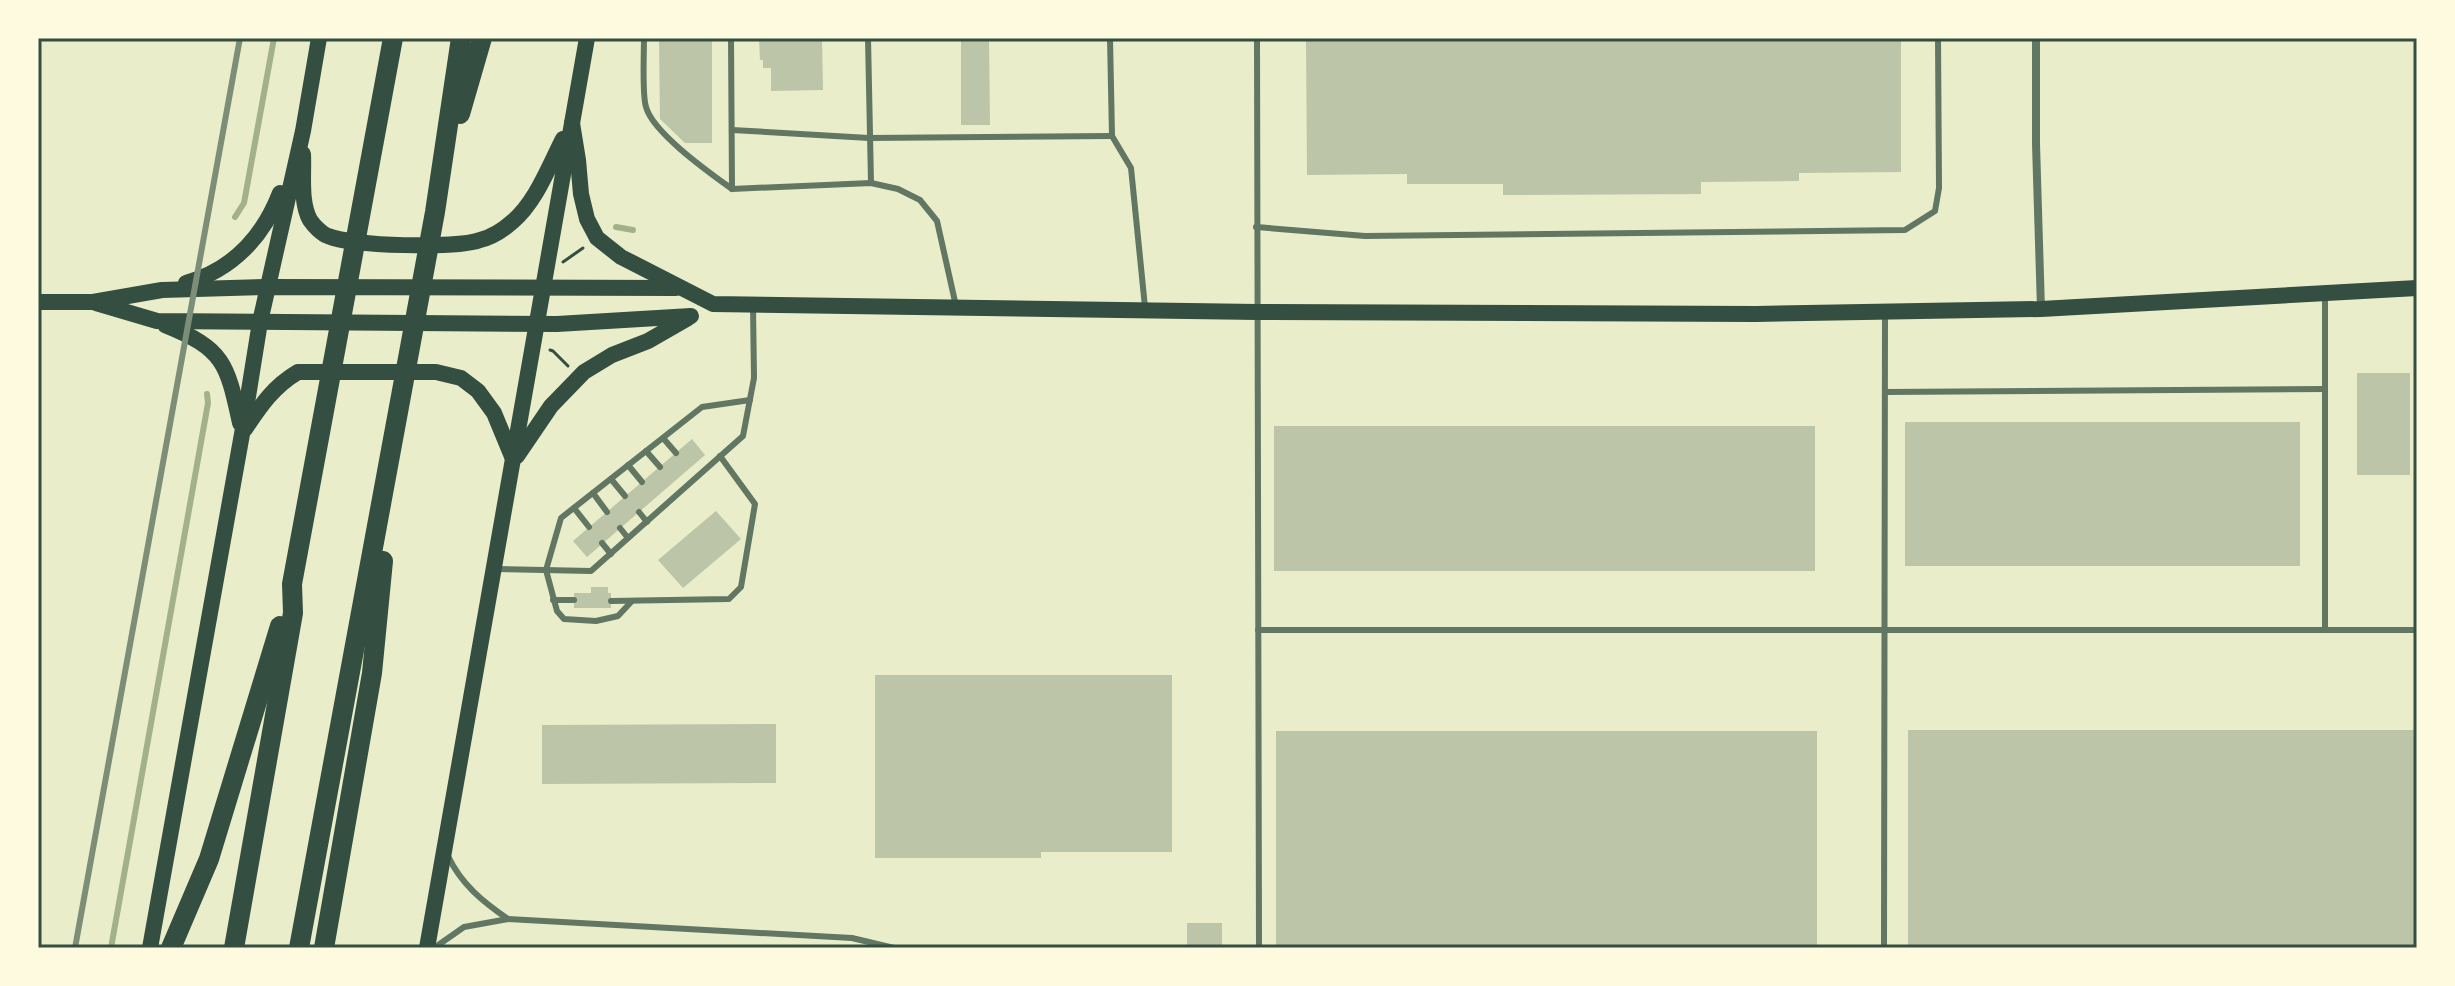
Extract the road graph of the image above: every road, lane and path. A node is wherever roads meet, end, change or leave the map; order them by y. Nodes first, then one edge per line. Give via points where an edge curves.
1 (319, 38) edge
2 (393, 38) edge
3 (461, 38) edge
4 (482, 38) edge
5 (587, 38) edge
6 (644, 38) edge
7 (731, 38) edge
8 (868, 38) edge
9 (1110, 38) edge
10 (1257, 38) edge
11 (1938, 38) edge
12 (2036, 38) edge
13 (572, 123) junction
14 (732, 130) junction
15 (303, 131) junction
16 (1112, 136) junction
17 (869, 138) junction
18 (871, 183) junction
19 (438, 187) junction
20 (732, 189) junction
21 (1256, 227) junction
22 (592, 242) dead end
23 (556, 264) dead end
24 (267, 287) junction
25 (542, 287) junction
26 (682, 288) junction
27 (2417, 288) edge
28 (2380, 289) junction
29 (162, 290) junction
30 (2325, 291) junction
31 (2417, 294) edge
32 (38, 302) edge
33 (93, 302) junction
34 (713, 304) junction
35 (753, 304) junction
36 (956, 308) junction
37 (2041, 309) junction
38 (1146, 311) junction
39 (1257, 312) junction
40 (1885, 312) junction
41 (691, 316) junction
42 (157, 321) junction
43 (260, 322) junction
44 (535, 324) junction
45 (541, 349) dead end
46 (570, 369) dead end
47 (2325, 389) junction
48 (1885, 392) junction
49 (750, 400) junction
50 (395, 432) junction
51 (242, 434) junction
52 (663, 438) junction
53 (646, 451) junction
54 (676, 453) dead end
55 (720, 456) junction
56 (514, 460) junction
57 (628, 465) junction
58 (660, 467) dead end
59 (689, 469) dead end
60 (697, 477) junction
61 (611, 479) junction
62 (642, 482) dead end
63 (672, 483) dead end
64 (680, 492) junction
65 (593, 493) junction
66 (625, 496) dead end
67 (655, 498) dead end
68 (663, 507) junction
69 (574, 508) junction
70 (607, 512) dead end
71 (639, 512) dead end
72 (647, 522) junction
73 (589, 527) dead end
74 (620, 528) dead end
75 (628, 538) junction
76 (602, 543) dead end
77 (611, 554) junction
78 (494, 569) junction
79 (546, 570) junction
80 (292, 584) junction
81 (553, 600) junction
82 (574, 600) dead end
83 (611, 601) dead end
84 (631, 602) junction
85 (1258, 630) junction
86 (1884, 630) junction
87 (2325, 630) junction
88 (2417, 630) edge
89 (445, 849) junction
90 (508, 919) junction
91 (150, 948) edge
92 (171, 948) edge
93 (234, 948) edge
94 (299, 948) edge
95 (324, 948) edge
96 (427, 948) edge
97 (434, 948) edge
98 (894, 948) edge
99 (1259, 948) edge
100 (1884, 948) edge

1 - 15 main road
2 - 80 highway
3 - 19 highway
4 - 19 highway
5 - 13 main road
6 - 20 lane via 646,108 684,154
7 - 14 lane
8 - 17 lane
9 - 16 lane
10 - 21 lane
11 - 21 lane via 1939,188 1935,211 1905,230 1365,236
12 - 37 street
13 - 15 main road via 514,220 487,238 457,245 353,243 326,236 311,222 304,205
13 - 25 main road
13 - 26 main road via 581,194 597,238 621,257
14 - 17 lane
14 - 20 lane
15 - 24 main road
15 - 29 main road via 258,237 209,276
16 - 17 lane
16 - 38 lane via 1131,168
17 - 18 lane
18 - 20 lane
18 - 36 lane via 920,200 937,221
19 - 50 highway
21 - 39 lane
22 - 23 path
24 - 25 main road
24 - 29 main road
24 - 43 main road
25 - 26 main road
25 - 44 main road
26 - 34 main road
27 - 28 main road
28 - 30 main road
28 - 31 main road
29 - 33 main road
30 - 37 main road
30 - 47 lane
32 - 33 main road
33 - 42 main road
34 - 35 main road
34 - 41 main road
35 - 36 main road
35 - 49 lane
36 - 38 main road
37 - 40 main road
38 - 39 main road
39 - 40 main road
39 - 85 lane
40 - 48 lane
41 - 44 main road
41 - 56 main road via 584,372 551,406
42 - 43 main road
42 - 51 main road via 206,344 217,355 231,382
43 - 44 main road
43 - 51 main road
44 - 56 main road
45 - 46 path via 553,351
47 - 48 lane
47 - 87 lane
48 - 86 lane
49 - 52 lane via 702,407
49 - 55 lane via 743,436
50 - 94 highway
50 - 95 highway via 372,673
51 - 56 main road via 265,399 298,372 436,372 461,378 478,391 494,413
51 - 91 main road
52 - 53 lane
52 - 54 lane
53 - 57 lane
53 - 58 lane
55 - 60 lane
55 - 84 lane via 755,504 741,587 729,599
56 - 78 main road
57 - 61 lane
57 - 62 lane
59 - 60 lane
60 - 64 lane
61 - 65 lane
61 - 66 lane
63 - 64 lane
64 - 68 lane
65 - 69 lane
65 - 70 lane
67 - 68 lane
68 - 72 lane
69 - 73 lane
69 - 79 lane via 561,518
71 - 72 lane
72 - 75 lane
74 - 75 lane
75 - 77 lane
76 - 77 lane
77 - 79 lane via 591,571
78 - 79 lane
78 - 89 main road
79 - 81 lane
80 - 92 highway via 209,859
80 - 93 highway via 293,613
81 - 82 lane
81 - 84 lane via 564,619 596,621 618,616
83 - 84 lane
85 - 86 lane
85 - 99 lane
86 - 87 lane
86 - 100 lane
87 - 88 lane
89 - 90 lane via 472,891
89 - 96 main road
90 - 97 lane via 464,927
90 - 98 lane via 852,938

